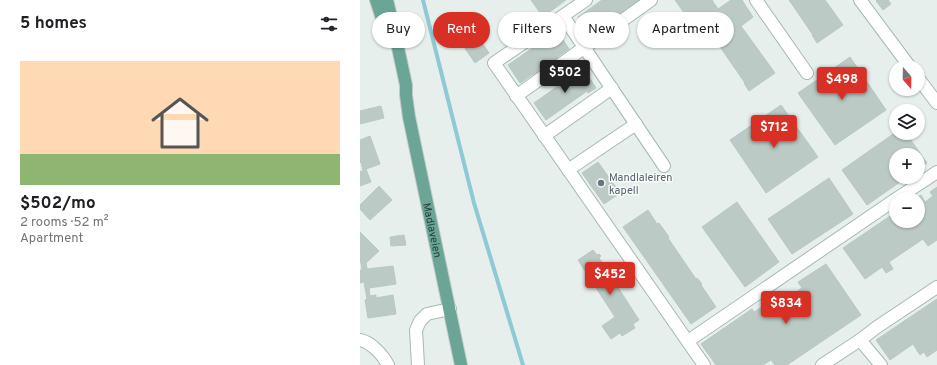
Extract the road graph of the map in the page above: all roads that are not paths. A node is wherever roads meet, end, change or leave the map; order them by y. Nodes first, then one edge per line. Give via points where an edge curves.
1 (376, 0) edge
2 (387, 0) edge
3 (586, 0) edge
4 (651, 0) edge
5 (756, 0) edge
6 (860, 0) edge
7 (566, 14) edge
8 (629, 15) edge
9 (566, 20) edge
10 (574, 32) edge
11 (516, 48) edge
12 (583, 48) edge
13 (585, 48) edge
14 (905, 60) edge
15 (807, 73) dead end
16 (925, 87) edge
17 (612, 88) junction
18 (406, 96) junction
19 (516, 96) junction
20 (937, 103) edge
21 (636, 124) junction
22 (544, 136) junction
23 (664, 166) dead end
24 (568, 170) junction
25 (937, 172) edge
26 (907, 192) edge
27 (889, 204) edge
28 (937, 287) edge
29 (450, 309) junction
30 (360, 340) edge
31 (860, 340) junction
32 (688, 341) junction
33 (388, 365) edge
34 (418, 365) edge
35 (461, 365) edge
36 (704, 365) edge
37 (822, 365) edge
38 (881, 365) edge

1 - 18 main road, Madlaveien via 387,30 401,87
2 - 18 main road, Madlaveien via 406,85
3 - 7 street
4 - 8 street
5 - 15 street
6 - 14 street
9 - 10 street
11 - 19 street via 494,63
12 - 19 street
13 - 17 street
16 - 20 street
17 - 21 street
17 - 22 street
18 - 29 main road, Madlaveien
19 - 22 street
21 - 23 street
21 - 24 street
22 - 24 street
24 - 32 street
25 - 26 street
27 - 32 street
28 - 31 street
29 - 34 street via 427,314 420,321 416,330
29 - 35 main road, Madlaveien
30 - 33 street via 369,343 378,351
31 - 37 street
31 - 38 street
32 - 36 street

